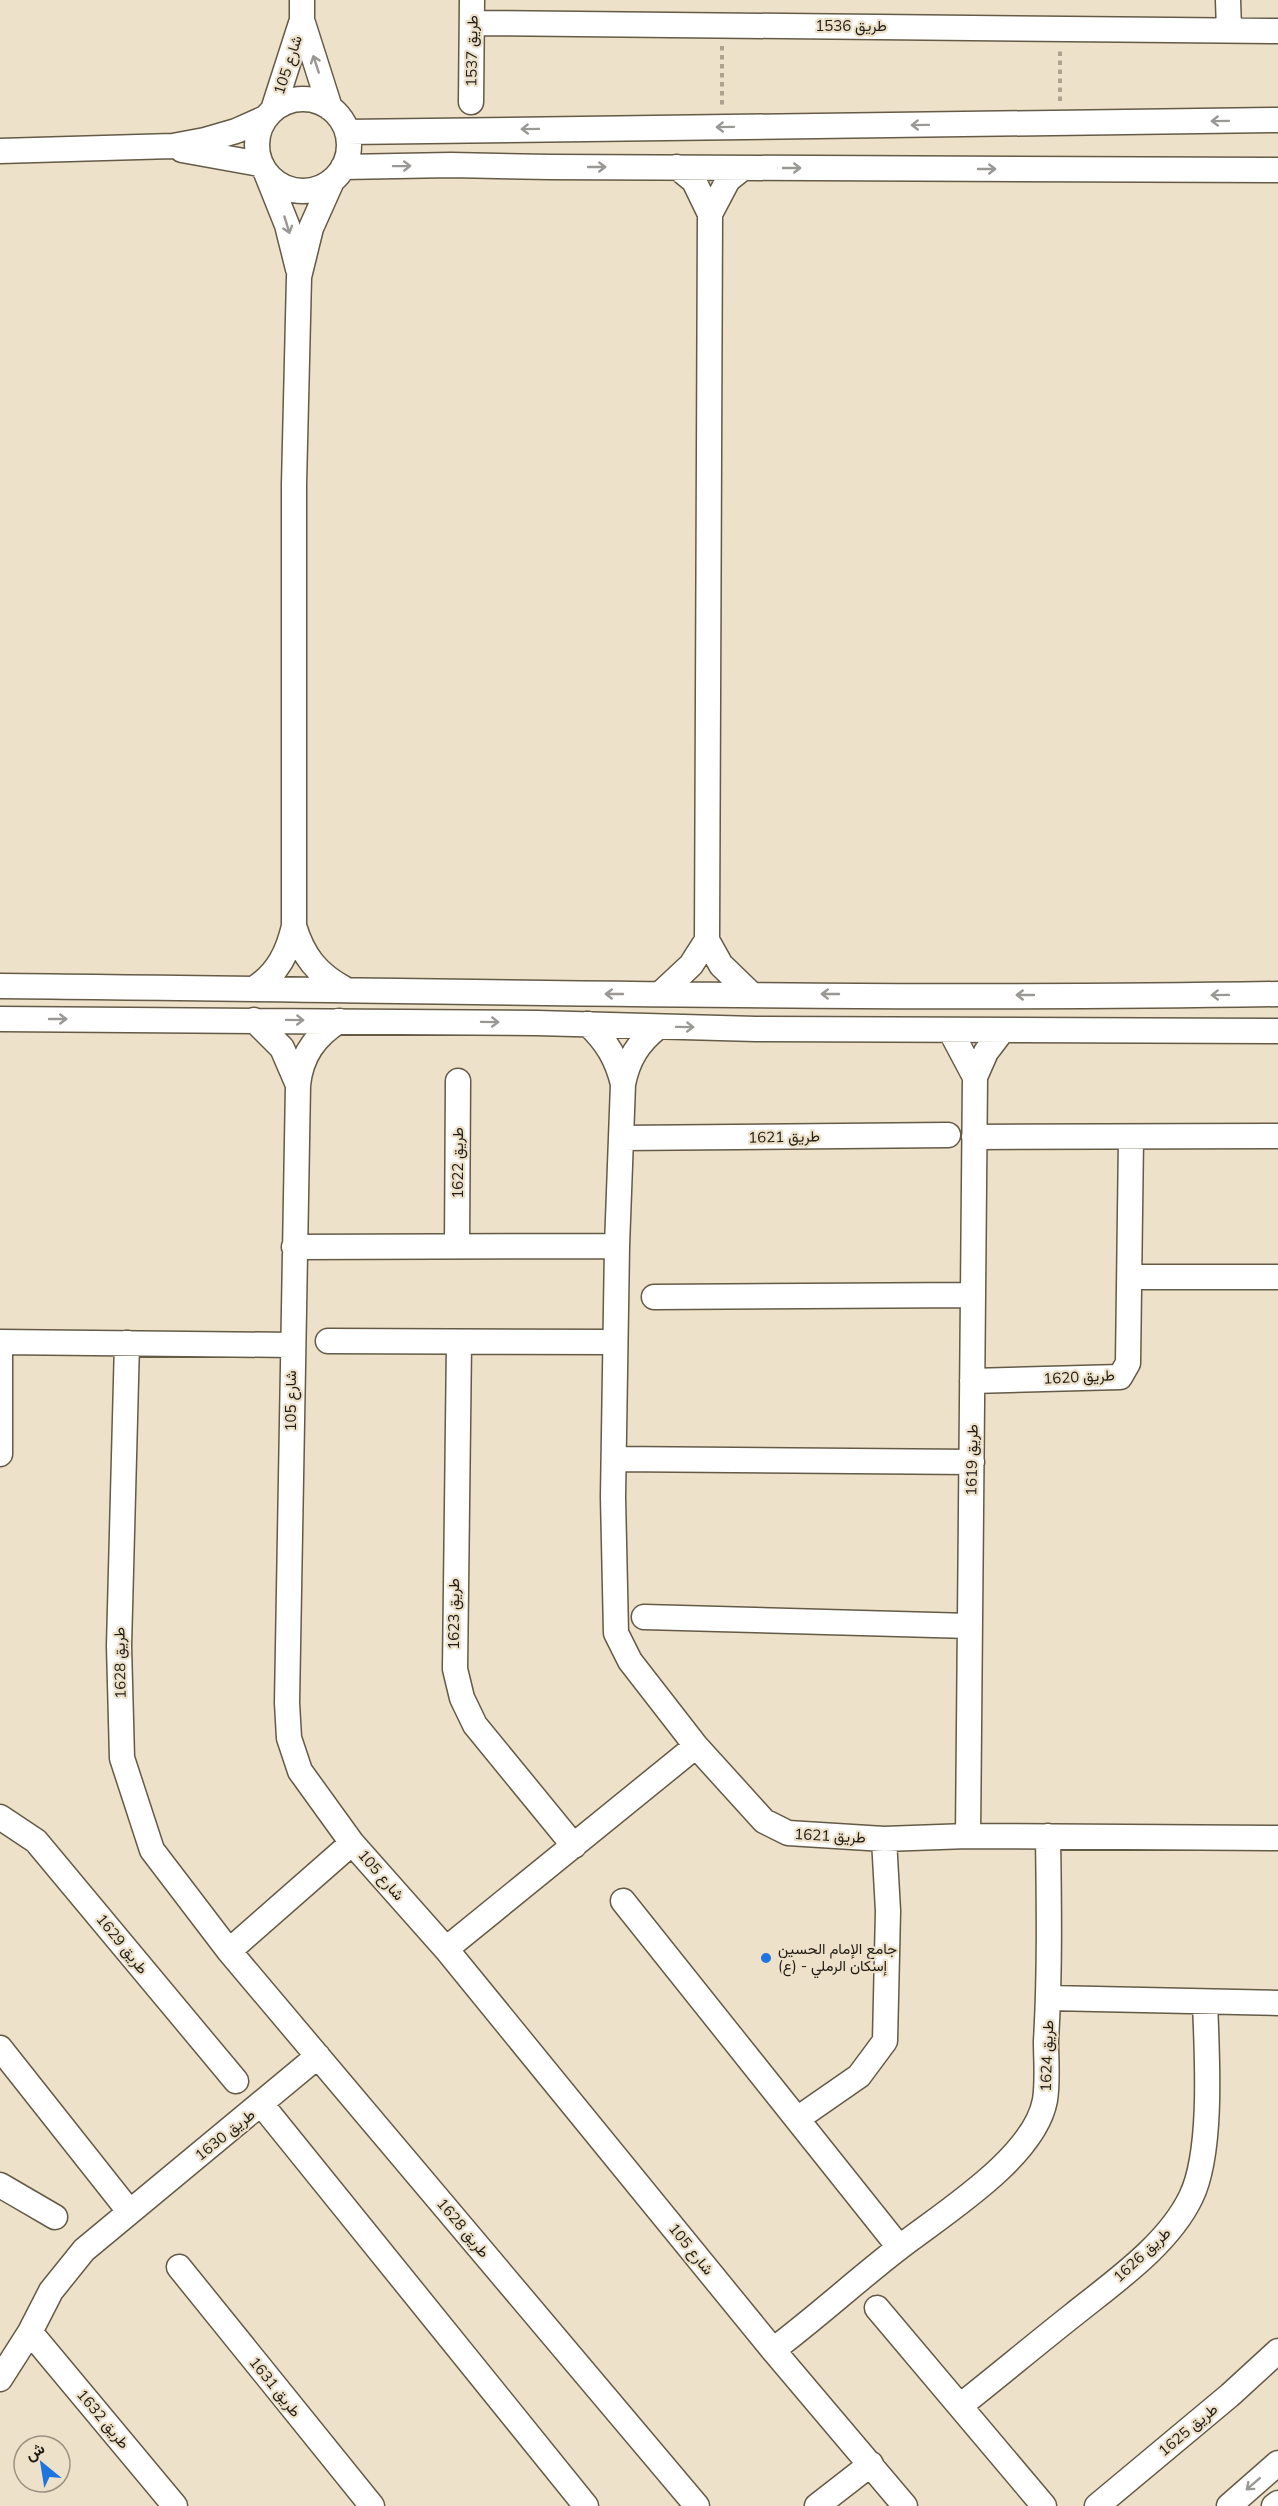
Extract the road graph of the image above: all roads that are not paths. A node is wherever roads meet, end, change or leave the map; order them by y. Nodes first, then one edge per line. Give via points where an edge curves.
1 (1228, 0) edge
2 (302, 10) edge
3 (473, 11) edge
4 (1229, 29) junction
5 (1278, 31) edge
6 (471, 102) dead end
7 (330, 108) junction
8 (269, 114) junction
9 (1278, 120) edge
10 (347, 132) junction
11 (141, 147) junction
12 (0, 150) edge
13 (677, 167) junction
14 (743, 168) junction
15 (264, 170) junction
16 (1278, 170) edge
17 (338, 174) junction
18 (710, 214) junction
19 (299, 278) junction
20 (294, 926) junction
21 (707, 940) junction
22 (0, 986) edge
23 (255, 988) junction
24 (345, 989) junction
25 (660, 994) junction
26 (751, 994) junction
27 (1278, 994) edge
28 (0, 1019) edge
29 (254, 1020) junction
30 (339, 1021) junction
31 (588, 1024) junction
32 (658, 1027) junction
33 (950, 1030) junction
34 (1002, 1031) junction
35 (1278, 1031) edge
36 (975, 1077) junction
37 (458, 1081) dead end
38 (623, 1084) junction
39 (298, 1085) junction
40 (948, 1135) dead end
41 (1278, 1136) edge
42 (974, 1137) junction
43 (621, 1138) junction
44 (1131, 1138) junction
45 (457, 1245) junction
46 (617, 1246) junction
47 (294, 1247) junction
48 (1130, 1277) junction
49 (1278, 1277) edge
50 (973, 1295) junction
51 (654, 1297) dead end
52 (328, 1341) dead end
53 (0, 1342) edge
54 (615, 1342) junction
55 (127, 1343) junction
56 (459, 1343) junction
57 (292, 1345) junction
58 (972, 1381) junction
59 (0, 1454) edge
60 (614, 1459) junction
61 (972, 1462) junction
62 (644, 1617) dead end
63 (970, 1626) junction
64 (696, 1746) junction
65 (0, 1817) edge
66 (968, 1836) junction
67 (1048, 1836) junction
68 (1278, 1838) edge
69 (884, 1839) junction
70 (352, 1843) junction
71 (574, 1846) junction
72 (623, 1901) dead end
73 (446, 1949) junction
74 (229, 1951) junction
75 (1049, 1998) junction
76 (1205, 2003) junction
77 (1278, 2004) edge
78 (0, 2048) edge
79 (318, 2056) junction
80 (236, 2081) dead end
81 (262, 2105) junction
82 (797, 2119) junction
83 (0, 2185) edge
84 (129, 2211) junction
85 (55, 2217) dead end
86 (899, 2247) junction
87 (179, 2267) dead end
88 (877, 2308) dead end
89 (30, 2332) junction
90 (773, 2350) junction
91 (1278, 2351) edge
92 (1, 2375) edge
93 (960, 2406) junction
94 (1278, 2463) edge
95 (871, 2464) junction
96 (573, 2502) edge
97 (1278, 2503) edge
98 (175, 2506) edge
99 (372, 2506) edge
100 (697, 2506) edge
101 (817, 2506) edge
102 (905, 2506) edge
103 (1044, 2506) edge
104 (1097, 2506) edge
105 (1229, 2506) edge
106 (1274, 2506) edge

1 - 4 street
7 -> 2 street, شارع 105
2 - 8 street, شارع 105
3 - 4 street, طريق 1536 via 722,25
3 - 6 street, طريق 1537
4 - 5 street, طريق 1536
7 - 8 street via 319,102 296,100
7 - 10 street
8 - 11 street via 236,131 205,140
8 - 15 street via 257,141
9 -> 10 street
10 - 17 street via 349,150
11 - 12 street
11 - 15 street via 201,152
13 - 14 street
17 -> 13 street via 450,165
13 - 18 street via 694,181
14 -> 16 street
14 - 18 street via 728,180
15 - 17 street via 276,183 298,191 310,191
15 -> 19 street via 287,225
17 - 19 street via 311,228
18 - 21 street
19 - 20 street via 294,484
20 - 23 street via 277,968
20 - 24 street via 302,950 317,970
21 - 25 street via 691,965
21 - 26 street via 720,964
22 - 23 street
23 - 24 street
25 -> 24 street
25 - 26 street
27 -> 26 street
28 -> 29 street
29 -> 30 street
29 - 39 street, شارع 105 via 282,1048
30 -> 31 street
30 - 39 street, شارع 105 via 310,1047
31 - 32 street
31 - 38 street, طريق 1621 via 612,1050
32 -> 33 street
32 - 38 street, طريق 1621 via 634,1051
33 - 34 street
33 - 36 street, طريق 1619
34 - 35 street
34 - 36 street, طريق 1619 via 986,1052
36 - 42 street, طريق 1619
37 - 45 street, طريق 1622
38 - 43 street, طريق 1621
39 - 47 street, شارع 105
40 - 43 street, طريق 1621
41 - 44 street
42 - 44 street
42 - 50 street, طريق 1619
43 - 46 street, طريق 1621
44 - 48 street, طريق 1620
45 - 46 street
45 - 47 street
46 - 54 street, طريق 1621
47 - 57 street, شارع 105
48 - 49 street
48 - 58 street, طريق 1620 via 1128,1363 1120,1377
50 - 51 street
50 - 58 street, طريق 1619
52 - 56 street
53 - 55 street
53 - 59 street
54 - 56 street
54 - 60 street, طريق 1621
55 - 57 street
55 - 74 street, طريق 1628 via 119,1647 122,1758 152,1850
56 - 71 street, طريق 1623 via 455,1669 462,1698 475,1725
57 - 70 street, شارع 105 via 289,1738 300,1772
58 - 61 street, طريق 1619
60 - 61 street
60 - 64 street, طريق 1621 via 616,1633 630,1662
61 - 63 street, طريق 1619
62 - 63 street
63 - 66 street, طريق 1619
64 - 69 street, طريق 1621 via 764,1821 788,1833
64 - 71 street
65 - 80 street, طريق 1629 via 36,1841
66 - 67 street, طريق 1621
66 - 69 street, طريق 1621
67 - 68 street, طريق 1621
67 - 75 street, طريق 1624
69 - 82 street via 888,1911 885,2041 859,2076
70 - 73 street, شارع 105
70 - 74 street
71 - 73 street
72 - 82 street
73 - 90 street, شارع 105
74 - 79 street, طريق 1628
75 - 76 street
75 - 86 street, طريق 1624 via 1045,2101 1036,2124 1022,2146 981,2186
76 - 77 street
76 - 93 street, طريق 1626 via 1208,2070 1203,2152 1192,2195 1175,2225 1124,2274
78 - 84 street
79 - 81 street, طريق 1630
79 - 100 street, طريق 1628
81 - 84 street, طريق 1630
81 - 96 street
82 - 86 street
83 - 85 street
84 - 89 street, طريق 1630 via 84,2250 51,2291
86 - 90 street, طريق 1624
87 - 99 street, طريق 1631
88 - 93 street
89 - 92 street, طريق 1630
89 - 98 street, طريق 1632
90 - 95 street, شارع 105
91 - 104 street, طريق 1625
93 - 103 street
94 -> 105 street
95 - 101 street
95 - 102 street, شارع 105
97 - 106 street

